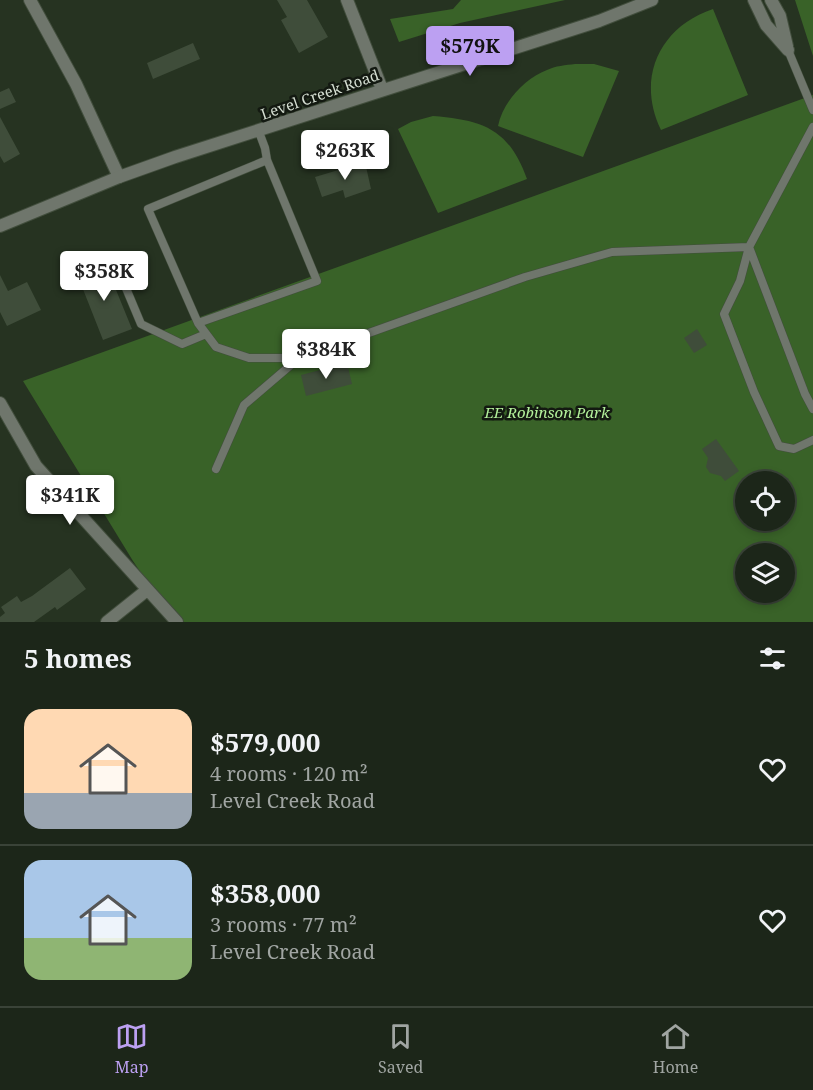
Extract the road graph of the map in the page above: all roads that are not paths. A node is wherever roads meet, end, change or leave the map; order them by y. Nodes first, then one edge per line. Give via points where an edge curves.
1 (30, 0) edge
2 (347, 0) edge
3 (652, 0) edge
4 (754, 0) edge
5 (771, 0) edge
6 (788, 50) junction
7 (382, 89) junction
8 (813, 110) edge
9 (813, 127) edge
10 (259, 132) junction
11 (267, 160) junction
12 (119, 177) junction
13 (0, 226) edge
14 (749, 247) junction
15 (123, 281) dead end
16 (198, 323) junction
17 (206, 334) junction
18 (299, 358) junction
19 (0, 403) edge
20 (813, 409) edge
21 (813, 440) edge
22 (216, 469) dead end
23 (147, 590) junction
24 (107, 622) edge
25 (177, 622) edge

1 - 12 street via 76,84
2 - 7 street
3 - 7 street, Level Creek Road via 599,21
4 - 6 street via 766,25
5 - 6 street via 780,16
6 - 8 lane
7 - 10 street, Level Creek Road
9 - 14 lane
10 - 11 lane
10 - 12 street, Level Creek Road
11 - 16 lane via 148,209
11 - 16 lane via 317,281
12 - 13 street, Level Creek Road
14 - 18 lane via 612,252 525,277
14 - 20 lane
14 - 21 lane via 740,281 724,314 779,446 794,449
15 - 17 lane via 141,324 182,344
16 - 17 lane
17 - 18 lane via 216,347 249,358
18 - 22 lane via 244,405
19 - 23 street via 36,466
23 - 24 street
23 - 25 street

